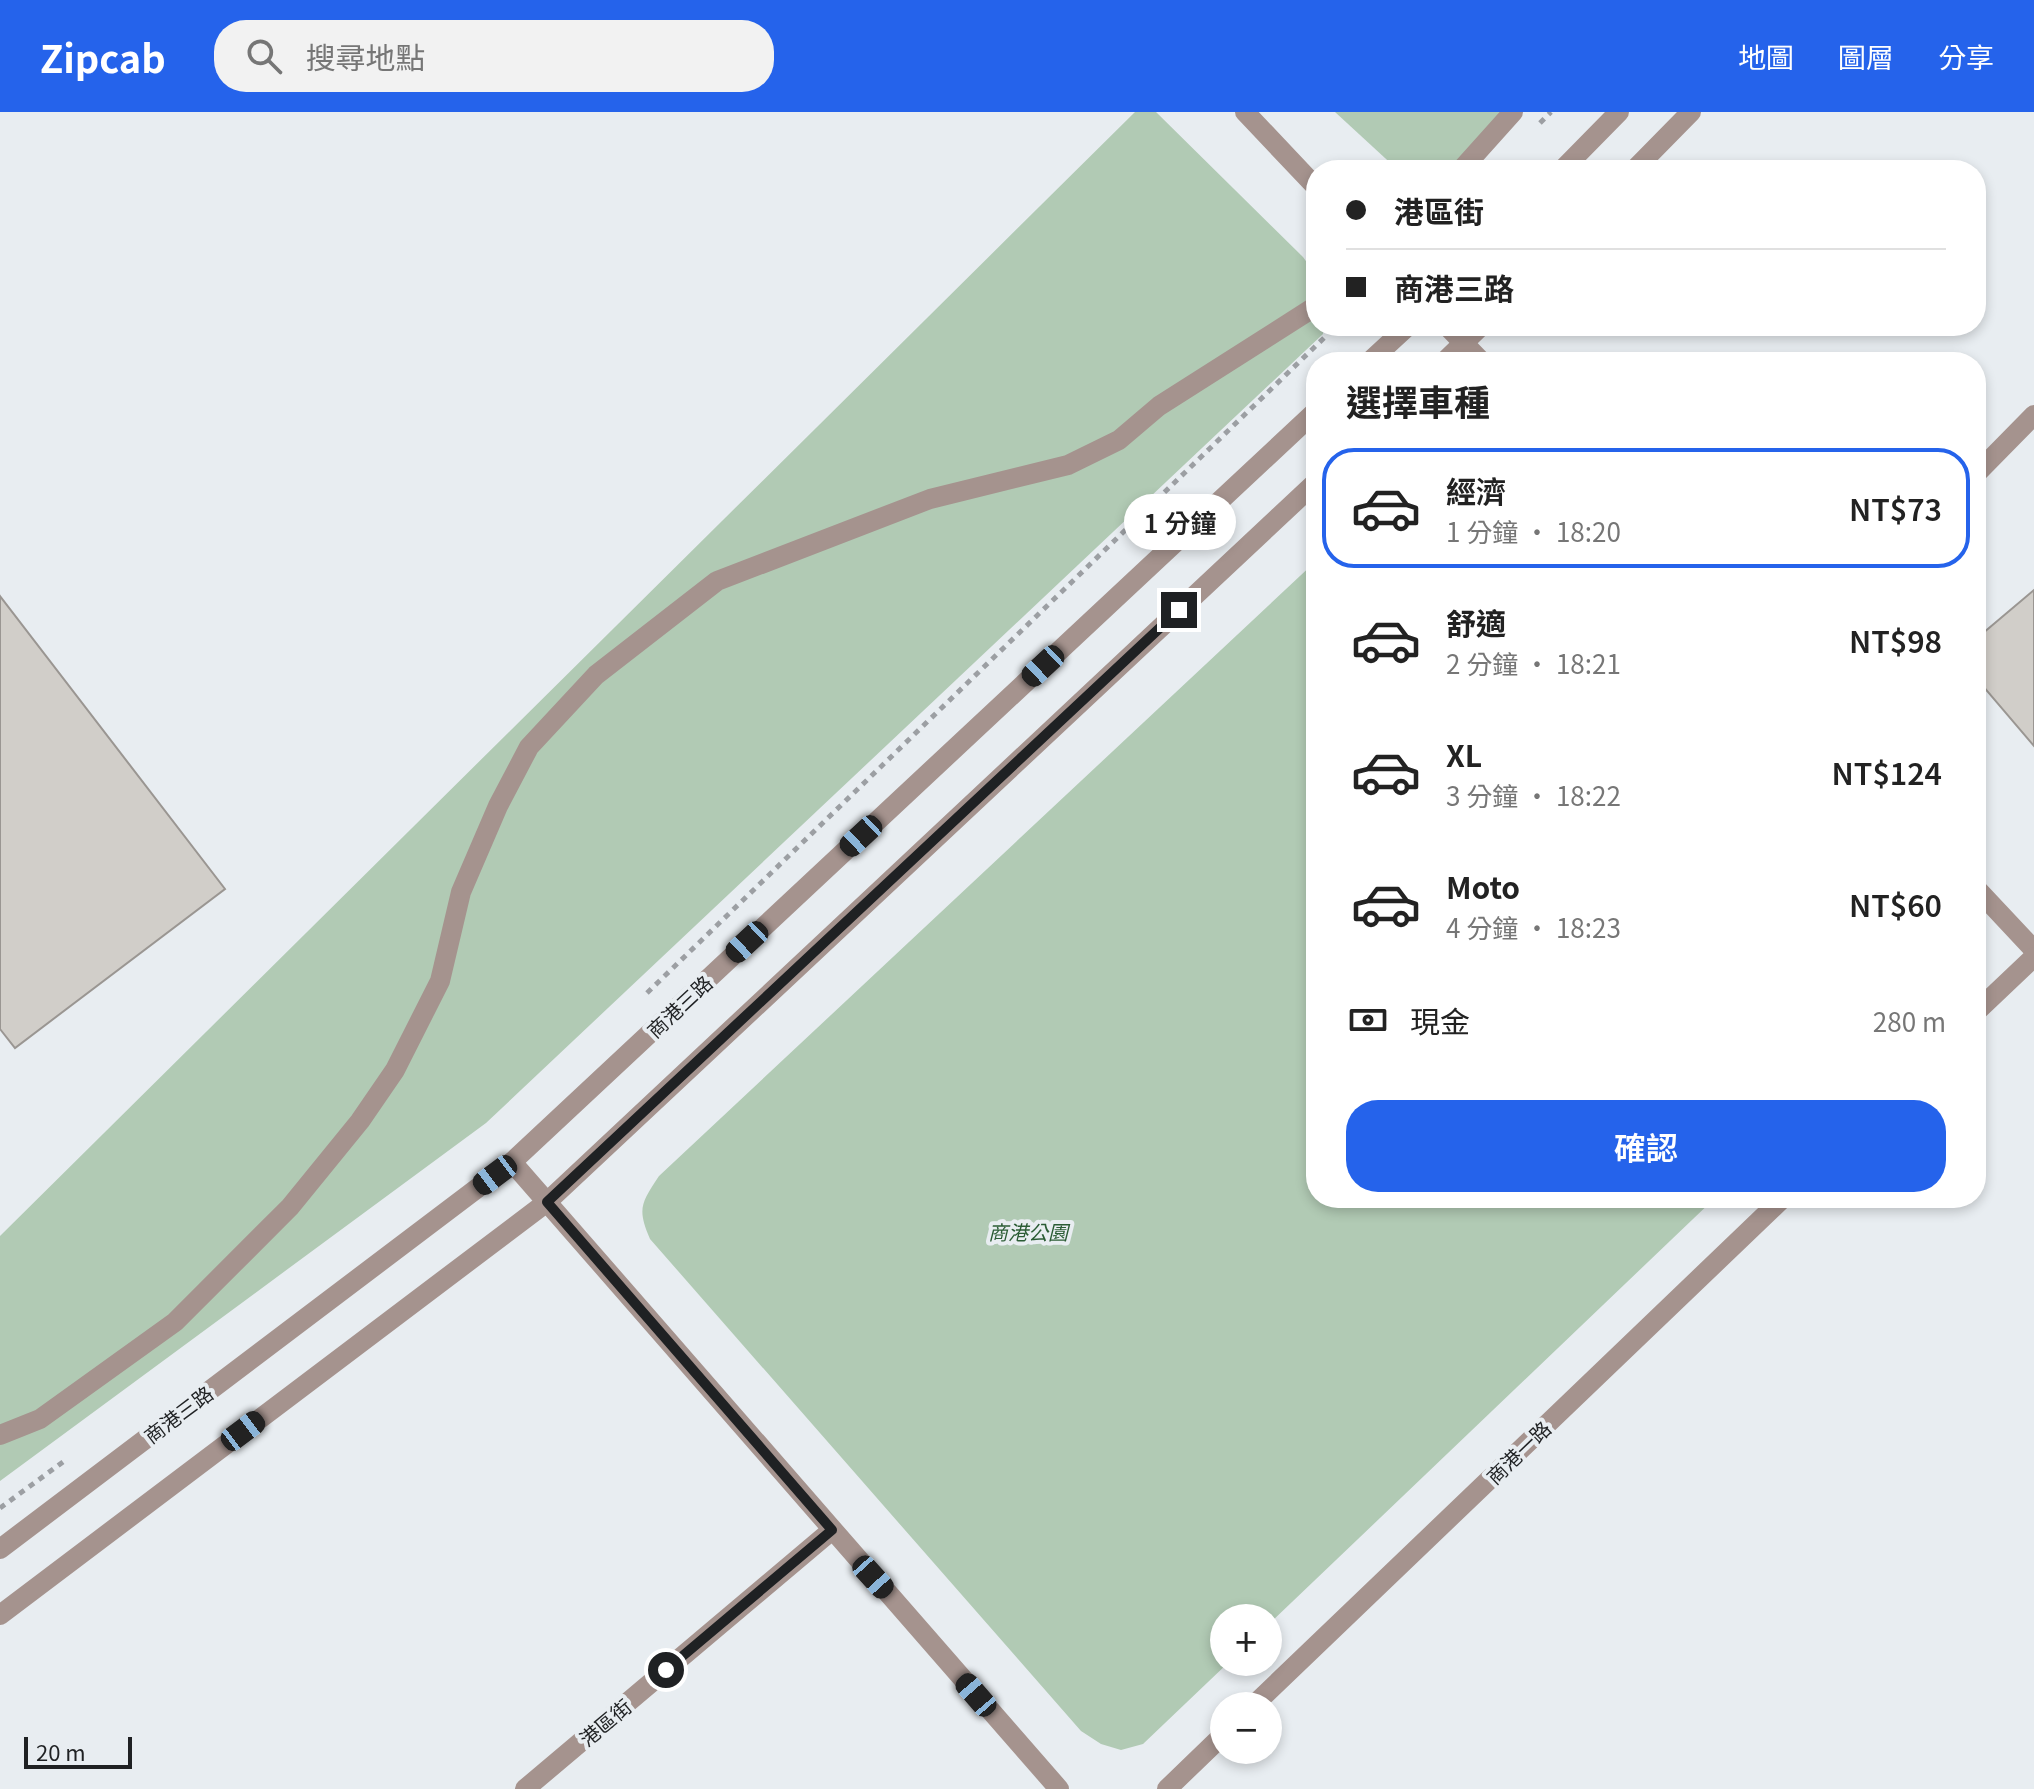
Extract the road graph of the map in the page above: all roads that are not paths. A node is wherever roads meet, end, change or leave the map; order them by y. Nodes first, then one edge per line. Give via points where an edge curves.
1 (1245, 112) edge
2 (1513, 112) edge
3 (1619, 112) edge
4 (1691, 112) edge
5 (1470, 160) edge
6 (1572, 160) edge
7 (1644, 160) edge
8 (1306, 176) edge
9 (1306, 312) edge
10 (1397, 336) edge
11 (1457, 336) edge
12 (1471, 336) edge
13 (1464, 343) junction
14 (1380, 352) edge
15 (1455, 352) edge
16 (1473, 352) edge
17 (2034, 415) edge
18 (1306, 420) edge
19 (1986, 464) edge
20 (1306, 491) edge
21 (1986, 899) edge
22 (2034, 950) edge
23 (2034, 957) edge
24 (1986, 1003) edge
25 (512, 1162) junction
26 (547, 1202) junction
27 (1773, 1208) edge
28 (0, 1435) edge
29 (832, 1530) junction
30 (0, 1549) edge
31 (0, 1615) edge
32 (1268, 1692) edge
33 (1210, 1748) edge
34 (525, 1789) edge
35 (1059, 1789) edge
36 (1167, 1789) edge

1 - 8 street
2 - 5 street
3 - 6 street
4 - 7 street
9 - 28 street via 1159,406 1119,440 1068,465 930,499 717,581 596,675 529,747 461,892 440,981 395,1070 360,1121 290,1207 175,1322 40,1419
10 - 14 street
11 - 13 street
12 - 13 street
13 - 15 street
13 - 16 street
17 - 19 street
18 - 25 street, 商港三路
20 - 26 street
21 - 22 street
23 - 24 street
25 - 26 street
25 - 30 street, 商港三路
26 - 29 street
26 - 31 street
27 - 32 street, 商港一路
29 - 34 street, 港區街
29 - 35 street
33 - 36 street

